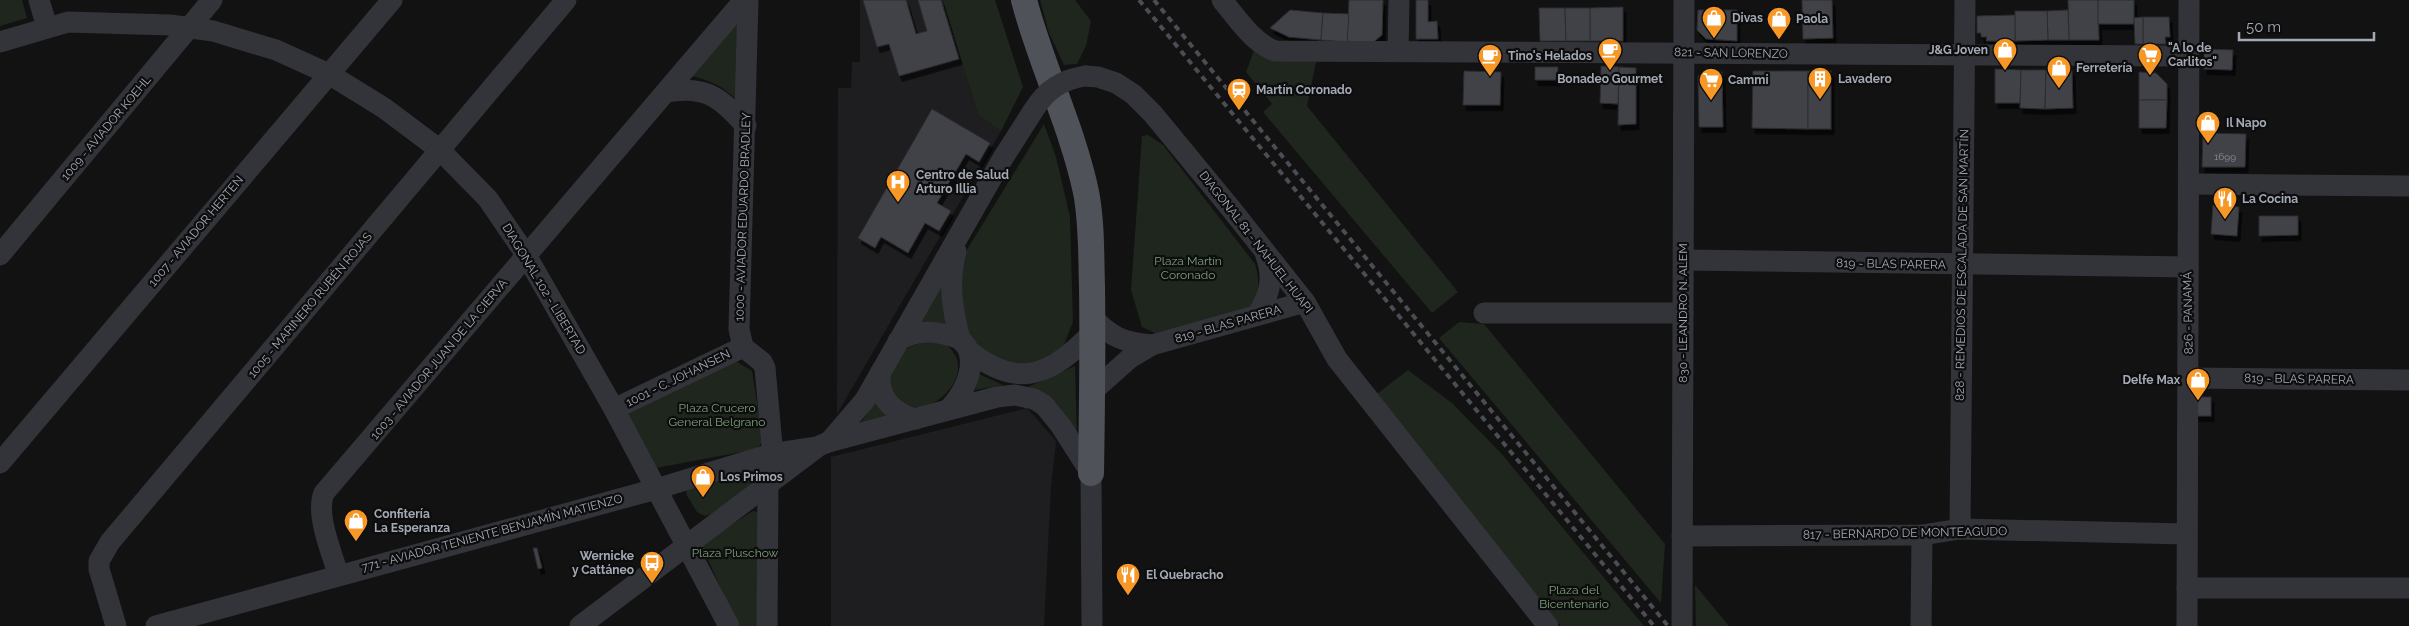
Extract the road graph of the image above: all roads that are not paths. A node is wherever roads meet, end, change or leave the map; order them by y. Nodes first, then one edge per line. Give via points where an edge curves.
1 (39, 0) edge
2 (212, 0) edge
3 (392, 0) edge
4 (566, 0) edge
5 (744, 0) edge
6 (748, 0) edge
7 (1024, 0) edge
8 (1222, 0) edge
9 (1399, 0) edge
10 (1684, 0) edge
11 (1965, 0) edge
12 (2189, 0) edge
13 (47, 27) junction
14 (189, 28) junction
15 (0, 42) edge
16 (1398, 51) junction
17 (1684, 52) junction
18 (1964, 55) junction
19 (2188, 56) junction
20 (329, 74) junction
21 (667, 92) junction
22 (746, 126) junction
23 (440, 150) junction
24 (2189, 184) junction
25 (2409, 186) edge
26 (960, 234) junction
27 (1265, 253) junction
28 (0, 255) edge
29 (526, 256) junction
30 (1684, 260) junction
31 (1962, 266) junction
32 (2188, 267) junction
33 (1304, 302) junction
34 (1484, 313) dead end
35 (1683, 313) junction
36 (1257, 315) junction
37 (1092, 325) junction
38 (898, 341) junction
39 (965, 345) junction
40 (1152, 346) junction
41 (742, 347) junction
42 (880, 373) junction
43 (2189, 378) junction
44 (2409, 380) edge
45 (1093, 391) junction
46 (614, 409) junction
47 (949, 409) junction
48 (916, 419) junction
49 (823, 445) junction
50 (771, 454) junction
51 (0, 462) edge
52 (1091, 473) junction
53 (768, 484) junction
54 (656, 489) junction
55 (1960, 529) junction
56 (2187, 534) junction
57 (1922, 535) junction
58 (1682, 536) junction
59 (687, 544) junction
60 (338, 574) junction
61 (2187, 588) junction
62 (2409, 588) edge
63 (116, 626) edge
64 (156, 626) edge
65 (580, 626) edge
66 (729, 626) edge
67 (767, 626) edge
68 (1092, 626) edge
69 (1548, 626) edge
70 (1682, 626) edge
71 (1921, 626) edge
72 (2187, 626) edge

1 - 13 street
2 - 14 street, 1009 - AVIADOR KOEHL
3 - 20 street, 1007 - AVIADOR HERTEN
4 - 23 street, 1005 - MARINERO RUBÉN ROJAS
5 - 21 street, 1003 - AVIADOR JUAN DE LA CIERVA
6 - 22 street, 1000 - AVIADOR EDUARDO BRADLEY
7 - 37 main road via 1086,193 1091,236
8 - 16 street, 821 - SAN LORENZO via 1255,39 1275,51
9 - 16 street
10 - 17 street, 830 - LEANDRO N. ALEM
11 - 18 street, 828 - REMEDIOS DE ESCALADA DE SAN MARTÍN
12 - 19 street, 826 - PANAMÁ
13 - 14 street, DIAGONAL 102 - LIBERTAD via 68,22
13 - 15 street, DIAGONAL 102 - LIBERTAD
14 - 20 street, DIAGONAL 102 - LIBERTAD via 276,50
14 - 28 street, 1009 - AVIADOR KOEHL
16 - 17 street, 821 - SAN LORENZO
17 - 18 street, 821 - SAN LORENZO
17 - 30 street, 830 - LEANDRO N. ALEM
18 - 19 street, 821 - SAN LORENZO
18 - 31 street, 828 - REMEDIOS DE ESCALADA DE SAN MARTÍN
19 - 24 street, 826 - PANAMÁ
20 - 23 street, DIAGONAL 102 - LIBERTAD via 378,103
20 - 51 street, 1007 - AVIADOR HERTEN
21 - 22 street via 685,88 707,93 726,105
21 - 29 street, 1003 - AVIADOR JUAN DE LA CIERVA
22 - 41 street, 1000 - AVIADOR EDUARDO BRADLEY via 739,329
23 - 29 street, DIAGONAL 102 - LIBERTAD via 488,199
23 - 63 street, 1005 - MARINERO RUBÉN ROJAS via 110,542 99,569
24 - 25 street
24 - 32 street, 826 - PANAMÁ
26 - 27 street, DIAGONAL 81 - NAHUEL HUAPI, bridge via 1003,158 1049,90 1060,83 1085,76 1116,83 1134,94
26 - 38 street, DIAGONAL 81 - NAHUEL HUAPI
26 - 39 street, DIAGONAL 81 - NAHUEL HUAPI via 951,277 954,314
27 - 33 street, DIAGONAL 81 - NAHUEL HUAPI
27 - 36 street via 1270,269 1270,286 1266,302
29 - 46 street, DIAGONAL 102 - LIBERTAD
29 - 60 street, 1003 - AVIADOR JUAN DE LA CIERVA via 324,493 321,515
30 - 31 street, 819 - BLAS PARERA
30 - 35 street, 830 - LEANDRO N. ALEM
31 - 32 street, 819 - BLAS PARERA
31 - 55 street, 828 - REMEDIOS DE ESCALADA DE SAN MARTÍN
32 - 43 street, 826 - PANAMÁ
33 - 36 street, 819 - BLAS PARERA
33 - 69 street, DIAGONAL 81 - NAHUEL HUAPI via 1337,359
34 - 35 street
35 - 58 street, 830 - LEANDRO N. ALEM
36 - 40 street, 819 - BLAS PARERA
37 - 39 street via 1057,364 1032,374 1012,374 994,368
37 - 40 street, 819 - BLAS PARERA via 1119,339
37 - 45 main road
38 - 39 street via 918,331 940,332
38 - 42 street
39 - 47 street via 965,386
40 - 45 street, 819 - BLAS PARERA via 1117,368
41 - 46 street, 1001 - C. JOHANSEN
41 - 50 street via 765,368
42 - 48 street via 881,394 889,405 904,416
42 - 49 street via 857,410
43 - 44 street, 819 - BLAS PARERA
43 - 56 street, 826 - PANAMÁ
45 - 52 main road
46 - 54 street, DIAGONAL 102 - LIBERTAD
47 - 48 street
47 - 52 street via 997,397 1014,395 1034,399 1051,412
48 - 49 street, 771 - AVIADOR TENIENTE BENJAMÍN MATIENZO
49 - 50 street, 771 - AVIADOR TENIENTE BENJAMÍN MATIENZO
49 - 53 street
50 - 53 street
50 - 54 street, 771 - AVIADOR TENIENTE BENJAMÍN MATIENZO
52 - 68 street
53 - 59 street
53 - 67 street
54 - 59 street, DIAGONAL 102 - LIBERTAD
54 - 60 street, 771 - AVIADOR TENIENTE BENJAMÍN MATIENZO
55 - 56 street, 817 - BERNARDO DE MONTEAGUDO
55 - 57 street, 817 - BERNARDO DE MONTEAGUDO
56 - 61 street, 826 - PANAMÁ
57 - 58 street, 817 - BERNARDO DE MONTEAGUDO
57 - 71 street
58 - 70 street, 830 - LEANDRO N. ALEM
59 - 65 street
59 - 66 street, DIAGONAL 102 - LIBERTAD
60 - 64 street, 771 - AVIADOR TENIENTE BENJAMÍN MATIENZO
61 - 62 street
61 - 72 street, 826 - PANAMÁ

